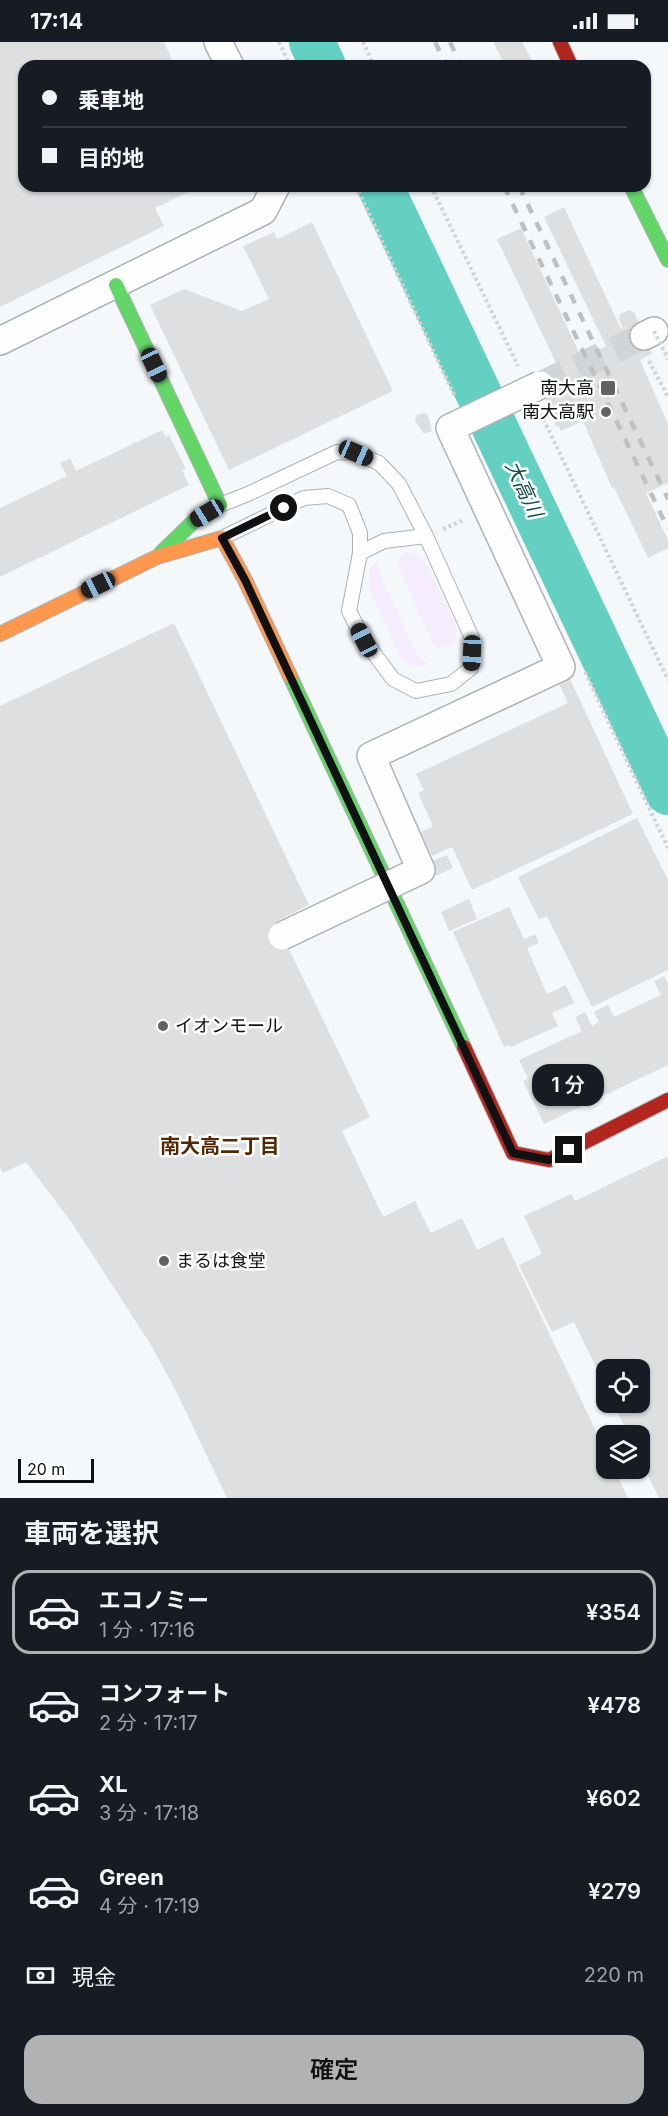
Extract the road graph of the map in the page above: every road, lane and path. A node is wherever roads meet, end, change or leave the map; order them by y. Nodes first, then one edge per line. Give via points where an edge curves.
1 (218, 42) edge
2 (279, 42) edge
3 (363, 42) edge
4 (560, 42) edge
5 (228, 60) edge
6 (287, 60) edge
7 (371, 60) edge
8 (568, 60) edge
9 (273, 192) edge
10 (434, 192) edge
11 (634, 192) edge
12 (668, 260) edge
13 (116, 285) junction
14 (0, 341) edge
15 (668, 359) edge
16 (534, 390) junction
17 (668, 397) edge
18 (220, 505) junction
19 (472, 516) dead end
20 (426, 536) junction
21 (222, 538) junction
22 (360, 553) junction
23 (157, 557) junction
24 (0, 633) edge
25 (668, 680) edge
26 (282, 936) dead end
27 (668, 1100) edge

1 - 5 street
2 - 6 path
3 - 7 path
4 - 8 street
9 - 13 street via 263,211
10 - 16 path
11 - 12 street
13 - 14 street
13 - 18 street
15 - 17 path, bridge via 648,340
16 - 25 path
16 - 26 street, bridge via 450,428 561,668 371,756 421,870
18 - 20 lane via 337,452 356,453 379,463 399,484
18 - 23 street via 195,520
19 - 20 path
20 - 22 lane via 384,541
20 - 22 lane via 472,638 471,668 451,684 416,691 393,679 364,640 349,611
21 - 22 lane via 304,498 328,496 349,505 360,533
21 - 23 street
21 - 27 street via 513,1153 549,1160
23 - 24 street

